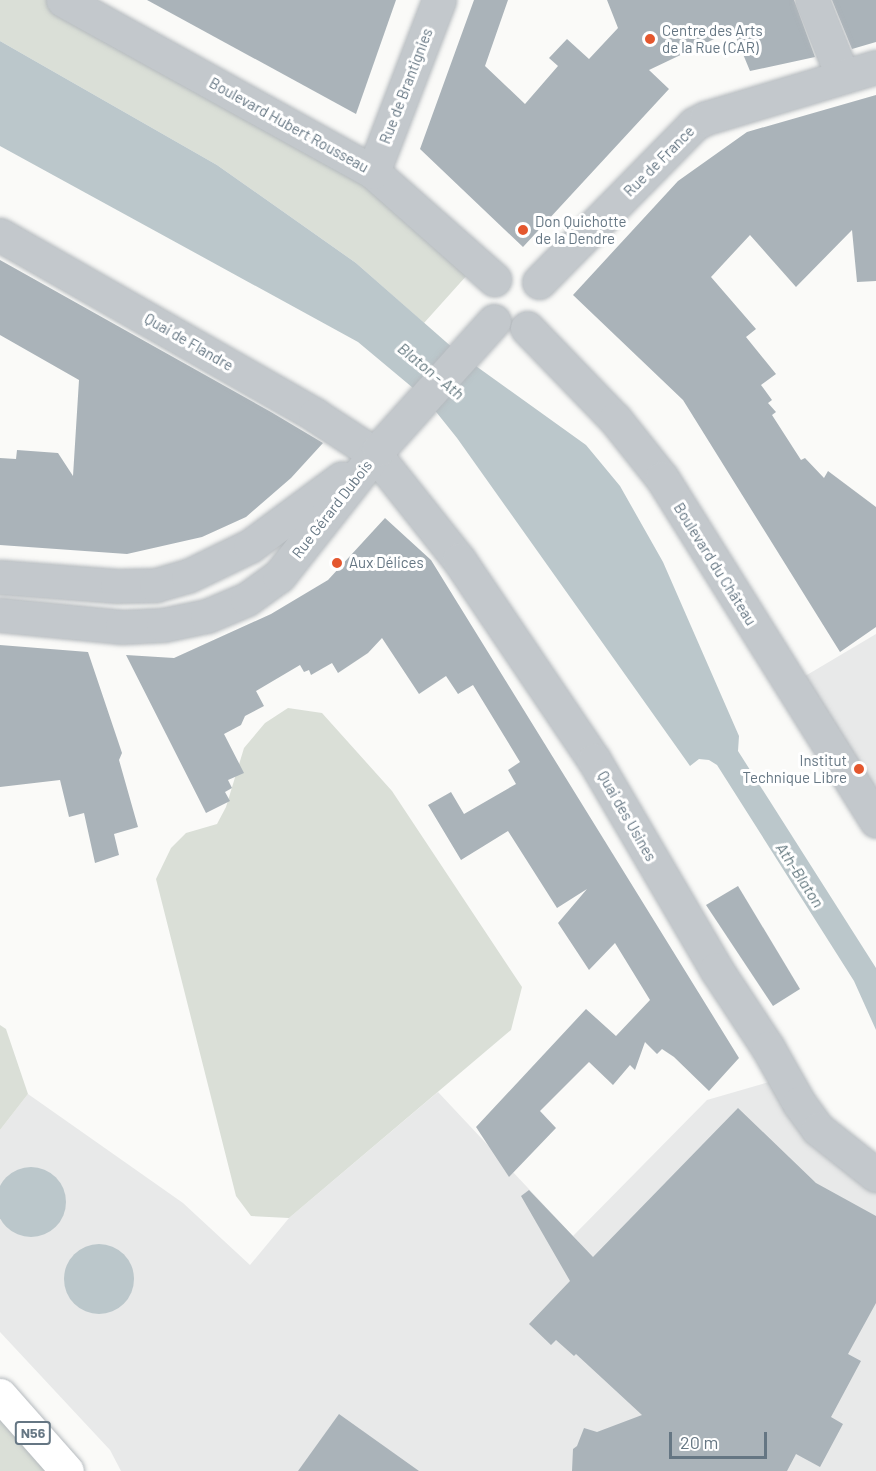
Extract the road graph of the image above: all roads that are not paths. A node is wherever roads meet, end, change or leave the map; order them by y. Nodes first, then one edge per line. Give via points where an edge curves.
1 (63, 0) edge
2 (439, 0) edge
3 (812, 0) edge
4 (876, 67) edge
5 (842, 75) junction
6 (373, 172) junction
7 (0, 235) edge
8 (494, 279) junction
9 (539, 282) junction
10 (527, 328) junction
11 (483, 333) junction
12 (375, 454) junction
13 (0, 577) edge
14 (0, 615) edge
15 (876, 821) edge
16 (876, 1175) edge
17 (0, 1395) edge
18 (67, 1471) edge

1 - 6 street, Boulevard Hubert Rousseau
2 - 6 street, Rue de Brantignies
3 - 5 street
4 - 5 street, Rue de France
5 - 9 street, Rue de France via 694,124
6 - 8 street, Boulevard Hubert Rousseau
7 - 12 street, Quai de Flandre via 315,415
8 - 9 street via 512,270 532,275
8 - 11 street via 485,297
9 - 10 street via 544,307 535,323
10 - 11 street
10 - 15 street, Boulevard du Château via 615,419 662,478
11 - 12 street
12 - 13 street, Rue Gérard Dubois via 249,546 188,576 156,585 117,586
12 - 14 street, Rue Gérard Dubois via 279,576 247,599 207,616 163,625 122,627
12 - 16 street, Quai des Usines via 459,560 594,760 799,1103 818,1129
17 - 18 main road, N56

